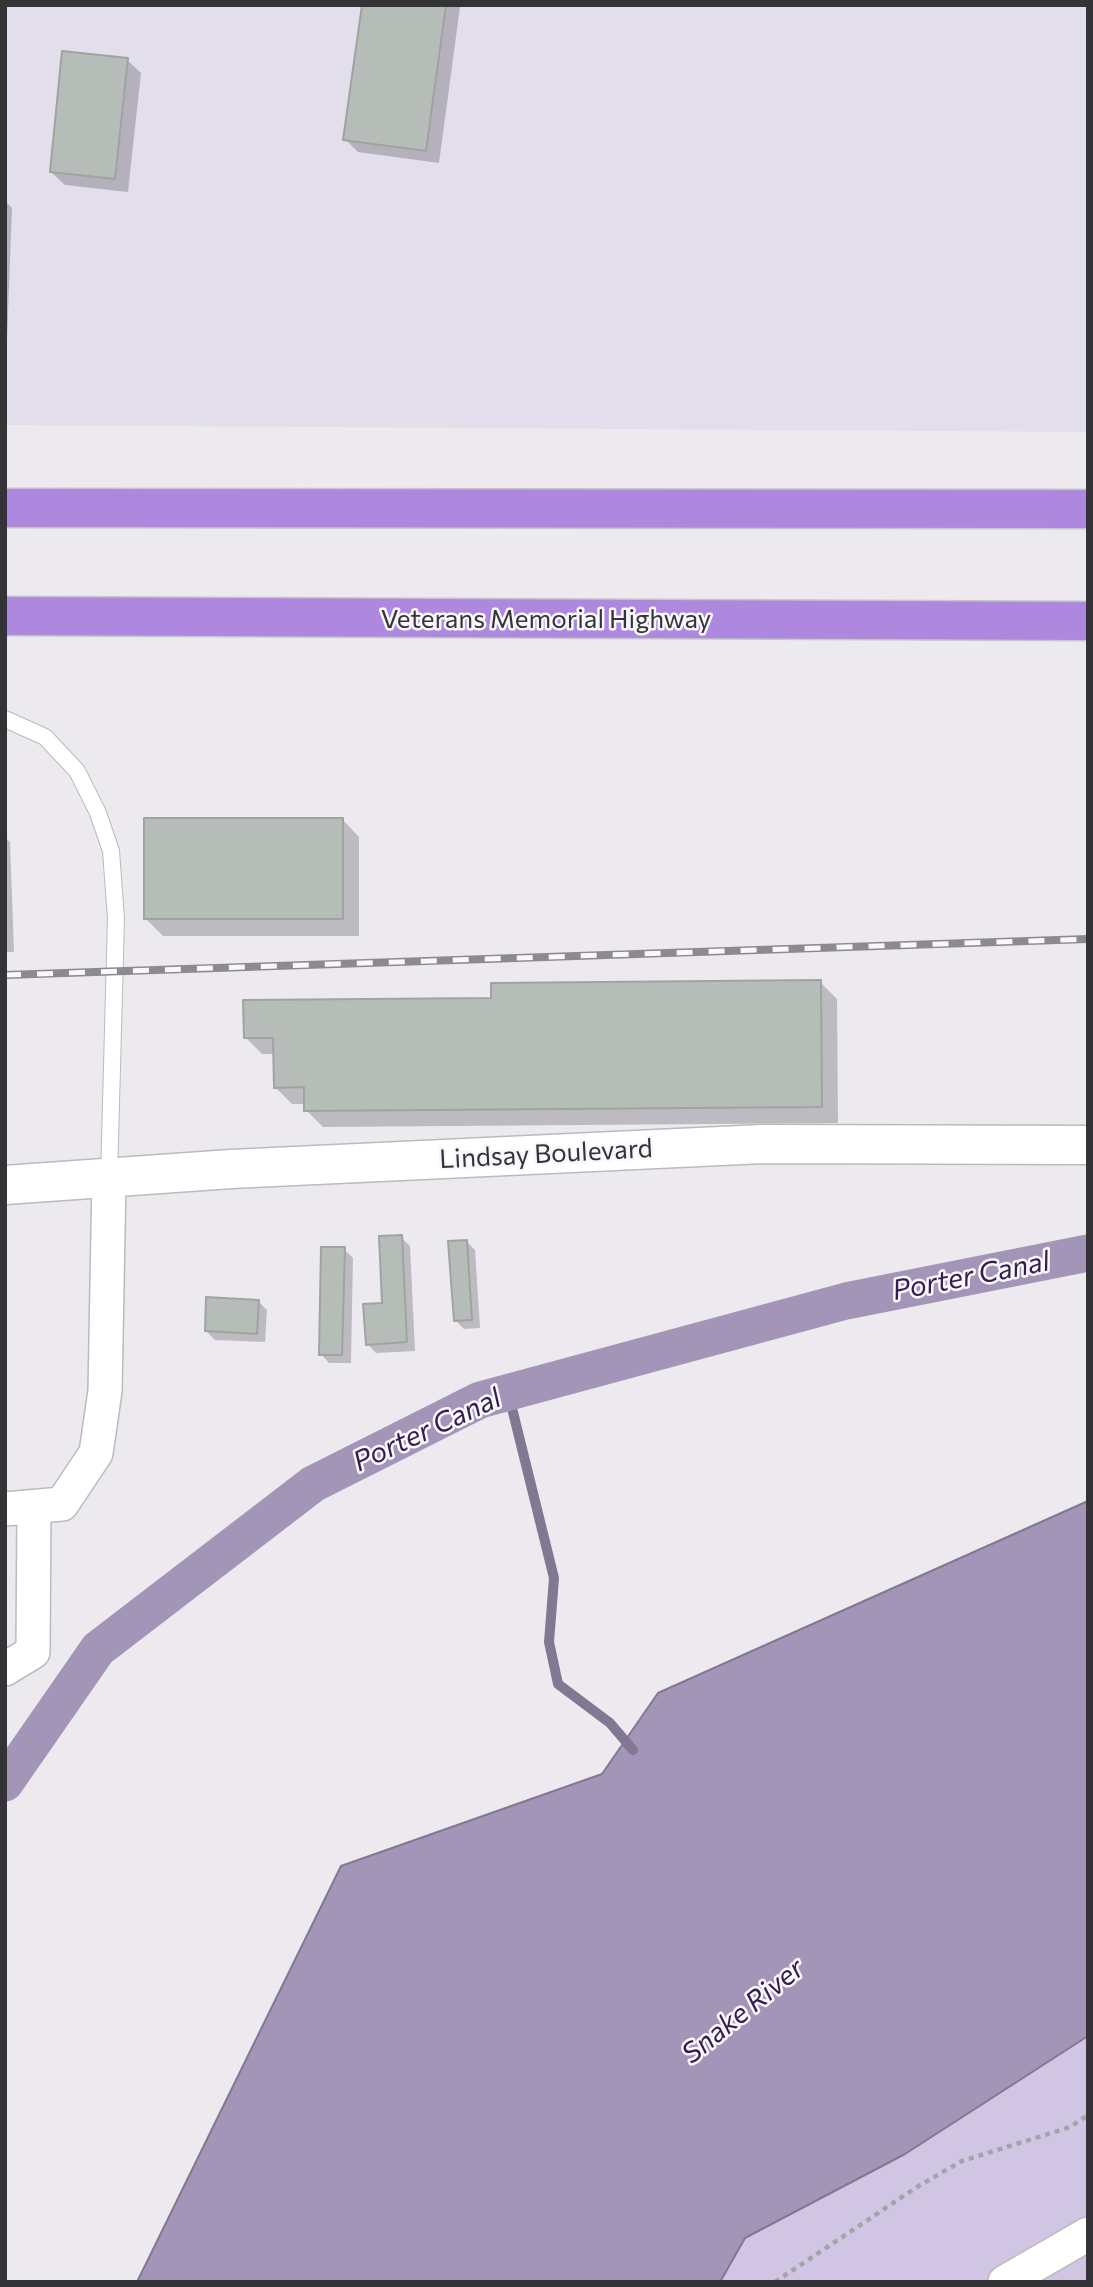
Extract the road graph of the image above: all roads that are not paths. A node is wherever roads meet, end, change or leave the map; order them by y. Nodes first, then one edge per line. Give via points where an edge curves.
1 (5, 508) edge
2 (1088, 509) edge
3 (5, 616) edge
4 (1088, 621) edge
5 (5, 719) edge
6 (1088, 1145) edge
7 (108, 1178) junction
8 (5, 1185) edge
9 (20, 1508) edge
10 (5, 1669) edge
11 (1088, 2234) edge
12 (1005, 2282) edge

1 - 2 highway
3 - 4 highway, Veterans Memorial Highway
5 - 7 lane via 45,737 77,771 111,850 116,918
6 - 7 street, Lindsay Boulevard via 763,1144
7 - 8 street, Lindsay Boulevard
7 - 9 street via 105,1391 96,1453 62,1504
9 - 10 street via 33,1652
11 - 12 street

